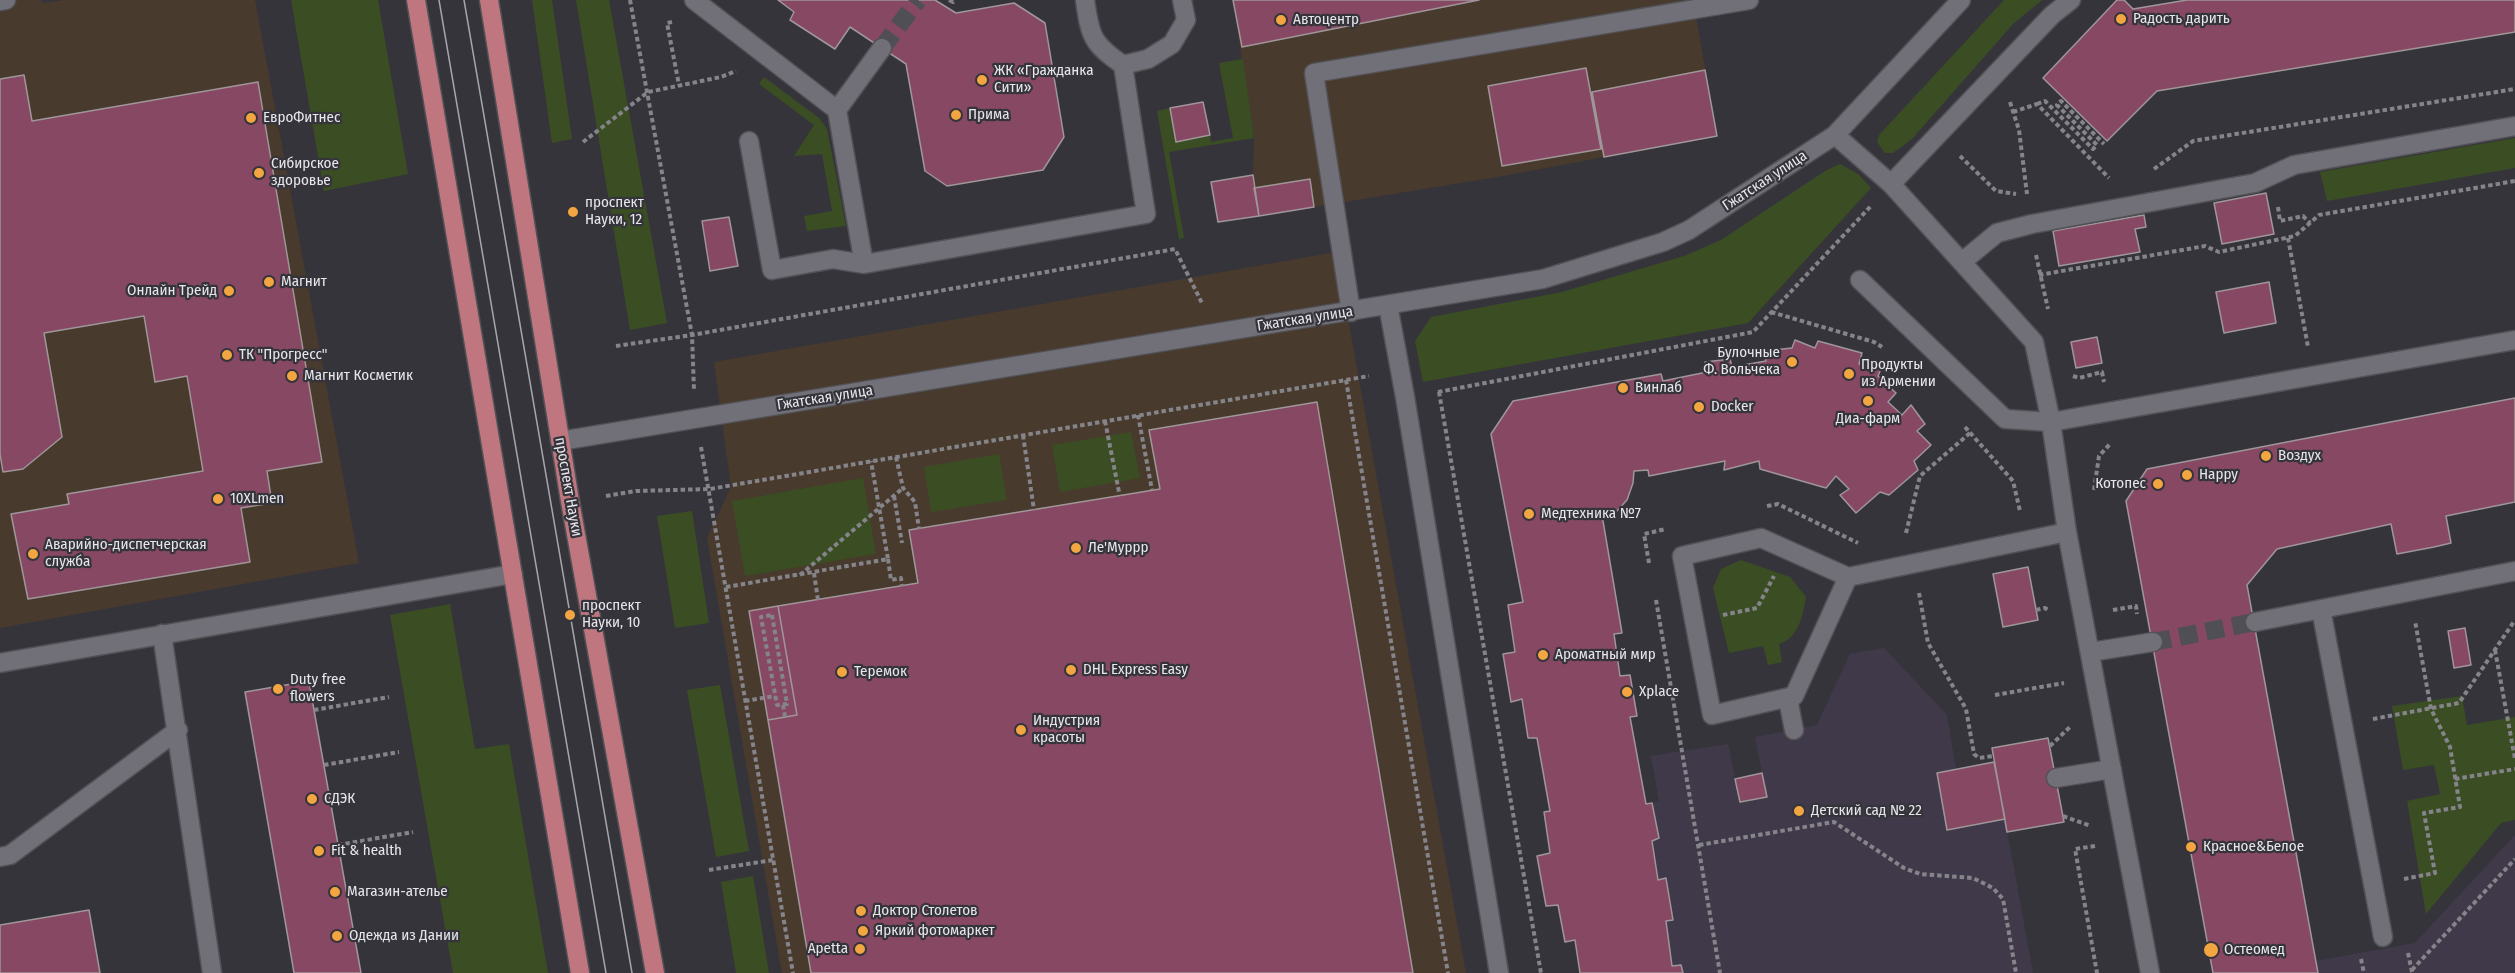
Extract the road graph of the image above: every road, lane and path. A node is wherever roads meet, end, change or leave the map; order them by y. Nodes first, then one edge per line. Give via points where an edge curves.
1 (6, 0) edge
2 (416, 0) edge
3 (489, 0) edge
4 (630, 0) edge
5 (694, 0) edge
6 (950, 0) edge
7 (954, 0) edge
8 (1085, 0) edge
9 (1182, 0) edge
10 (1749, 0) edge
11 (1961, 0) edge
12 (2071, 0) edge
13 (0, 1) edge
14 (675, 22) dead end
15 (882, 48) tunnel mouth
16 (1123, 66) junction
17 (721, 77) dead end
18 (679, 85) junction
19 (2515, 89) edge
20 (648, 92) junction
21 (2007, 93) dead end
22 (2037, 104) junction
23 (837, 110) junction
24 (2013, 112) junction
25 (2515, 126) edge
26 (1835, 135) junction
27 (749, 141) dead end
28 (583, 142) dead end
29 (2104, 144) dead end
30 (1953, 149) dead end
31 (2150, 172) dead end
32 (2515, 181) edge
33 (2114, 182) dead end
34 (1891, 184) junction
35 (2287, 219) dead end
36 (2310, 223) junction
37 (2032, 224) junction
38 (2288, 238) junction
39 (1963, 261) junction
40 (864, 264) junction
41 (2039, 275) junction
42 (1860, 280) dead end
43 (1388, 305) junction
44 (1351, 312) junction
45 (1772, 312) junction
46 (2051, 318) dead end
47 (1218, 333) junction
48 (692, 335) junction
49 (2515, 340) edge
50 (616, 346) dead end
51 (1890, 353) dead end
52 (1400, 371) junction
53 (2065, 372) dead end
54 (2314, 375) junction
55 (1346, 380) junction
56 (1439, 392) junction
57 (1405, 397) junction
58 (2110, 411) junction
59 (1138, 416) junction
60 (696, 420) junction
61 (1106, 421) junction
62 (2051, 422) junction
63 (1962, 424) dead end
64 (1970, 433) junction
65 (1023, 435) junction
66 (560, 441) junction
67 (896, 457) junction
68 (871, 461) junction
69 (1920, 476) dead end
70 (903, 488) junction
71 (710, 489) junction
72 (1152, 490) dead end
73 (1119, 492) dead end
74 (2093, 495) dead end
75 (606, 496) dead end
76 (894, 496) junction
77 (878, 508) junction
78 (1034, 510) dead end
79 (1805, 517) dead end
80 (919, 529) dead end
81 (1908, 532) dead end
82 (2067, 532) junction
83 (2026, 539) junction
84 (902, 543) dead end
85 (1788, 550) junction
86 (888, 560) junction
87 (1914, 563) junction
88 (2515, 571) edge
89 (814, 573) junction
90 (513, 574) junction
91 (799, 575) junction
92 (1848, 578) junction
93 (902, 586) dead end
94 (726, 588) junction
95 (2410, 592) junction
96 (2111, 598) dead end
97 (818, 600) dead end
98 (2321, 609) junction
99 (2128, 618) dead end
100 (1694, 620) junction
101 (2515, 620) edge
102 (2254, 622) tunnel mouth
103 (1661, 627) dead end
104 (162, 634) junction
105 (2153, 642) tunnel mouth
106 (2495, 650) junction
107 (2091, 652) junction
108 (0, 663) edge
109 (2071, 682) dead end
110 (1995, 695) dead end
111 (775, 696) junction
112 (389, 697) dead end
113 (1788, 699) junction
114 (745, 701) junction
115 (783, 705) junction
116 (2431, 709) junction
117 (314, 710) dead end
118 (785, 717) dead end
119 (2343, 724) junction
120 (178, 730) junction
121 (1794, 730) dead end
122 (399, 752) dead end
123 (1683, 752) dead end
124 (1993, 756) dead end
125 (2515, 759) edge
126 (324, 765) dead end
127 (2112, 769) junction
128 (2515, 769) edge
129 (2056, 778) dead end
130 (2455, 779) junction
131 (2063, 816) dead end
132 (2099, 829) dead end
133 (413, 832) dead end
134 (338, 845) dead end
135 (1699, 845) junction
136 (2102, 845) dead end
137 (0, 857) edge
138 (2515, 859) edge
139 (773, 860) junction
140 (709, 870) dead end
141 (2373, 885) junction
142 (2383, 937) dead end
143 (212, 973) edge
144 (580, 973) edge
145 (655, 973) edge
146 (793, 973) edge
147 (1448, 973) edge
148 (1499, 973) edge
149 (1541, 973) edge
150 (1720, 973) edge
151 (2016, 973) edge
152 (2097, 973) edge
153 (2150, 973) edge
154 (2412, 973) edge

1 - 13 street
2 - 90 main road
3 - 66 main road, проспект Науки
4 - 20 path
5 - 23 street
6 - 7 path
8 - 16 street via 1088,24 1096,43
9 - 16 street via 1186,20 1172,44 1148,59
10 - 44 street via 1314,73
11 - 26 street, Гжатская улица
12 - 34 street via 2052,15
14 - 18 path via 667,23
15 - 23 street
16 - 40 street via 1146,214
17 - 18 path
18 - 20 path
19 - 31 path via 2193,141
20 - 28 path
20 - 48 path
21 - 24 path
22 - 24 path
22 - 29 path via 2045,101 2093,149 2097,145 2057,105 2061,101
22 - 33 path
23 - 40 street
24 - 30 path via 2028,196 1996,191
25 - 37 street via 2294,165 2255,183
26 - 34 street
26 - 43 street, Гжатская улица via 1689,230 1663,242 1543,279
27 - 40 street via 772,270 833,259
32 - 36 path via 2319,216
34 - 39 street
34 - 45 path
35 - 36 path via 2304,216
36 - 38 path
37 - 39 street via 1997,233
37 - 41 path
38 - 41 path via 2219,252 2205,246
38 - 54 path
39 - 62 street via 2034,342
41 - 46 path
42 - 62 street via 2005,419
43 - 44 street, Гжатская улица
43 - 52 street
44 - 47 street, Гжатская улица
45 - 51 path via 1874,342
45 - 56 path via 1753,332
47 - 48 path via 1175,249
47 - 60 street, Гжатская улица
48 - 50 path
48 - 60 path
49 - 54 street
52 - 55 path
52 - 57 street
53 - 58 path via 2079,378 2102,372
54 - 58 street
55 - 59 path
55 - 147 path
56 - 57 path
56 - 149 path
57 - 148 street
58 - 62 street
58 - 74 path via 2115,439 2099,456
59 - 61 path
59 - 72 path
60 - 66 street, Гжатская улица
60 - 71 path
61 - 65 path
61 - 73 path
62 - 82 street
63 - 64 path
64 - 69 path
64 - 83 path via 2013,481
65 - 67 path
65 - 78 path
66 - 145 main road, проспект Науки
67 - 68 path
67 - 70 path
68 - 71 path
68 - 77 path
70 - 76 path
70 - 80 path via 915,502
71 - 75 path
71 - 94 path
76 - 77 path
76 - 84 path
77 - 86 path
77 - 91 path
79 - 85 path
81 - 87 path
82 - 83 street
82 - 107 street
83 - 87 street
85 - 92 street
85 - 100 path via 1757,608
85 - 100 street via 1761,538 1682,556
86 - 89 path
86 - 93 path via 891,580 901,578
87 - 92 street
87 - 124 path via 1928,643 1966,709 1976,757
88 - 95 street
89 - 91 path
89 - 97 path
90 - 104 street
90 - 144 main road
91 - 94 path
92 - 113 street via 1798,691
94 - 114 path
95 - 98 street
95 - 116 path
96 - 99 path via 2114,610 2136,606 2138,616
98 - 102 street
98 - 119 street
100 - 103 path
100 - 113 street via 1712,715
101 - 106 path
104 - 108 street
104 - 120 street
105 - 107 street
106 - 116 path via 2459,703
106 - 125 path
107 - 127 street
109 - 110 path
111 - 114 path
111 - 115 path via 777,705
111 - 115 path via 761,617 772,615 787,704
112 - 117 path
113 - 121 street
114 - 139 path
115 - 118 path
116 - 119 path
116 - 130 path via 2450,747
119 - 141 street
120 - 137 street via 10,855
120 - 143 street
122 - 126 path
123 - 135 path
127 - 129 street
127 - 153 street
128 - 130 path
130 - 141 path via 2460,807 2424,813 2435,873
131 - 132 path
133 - 134 path
135 - 150 path
135 - 151 path via 1834,822 1904,868 1920,874 1973,878 1993,888 2003,899
136 - 152 path via 2075,849
138 - 154 path
139 - 140 path
139 - 146 path
141 - 142 street

